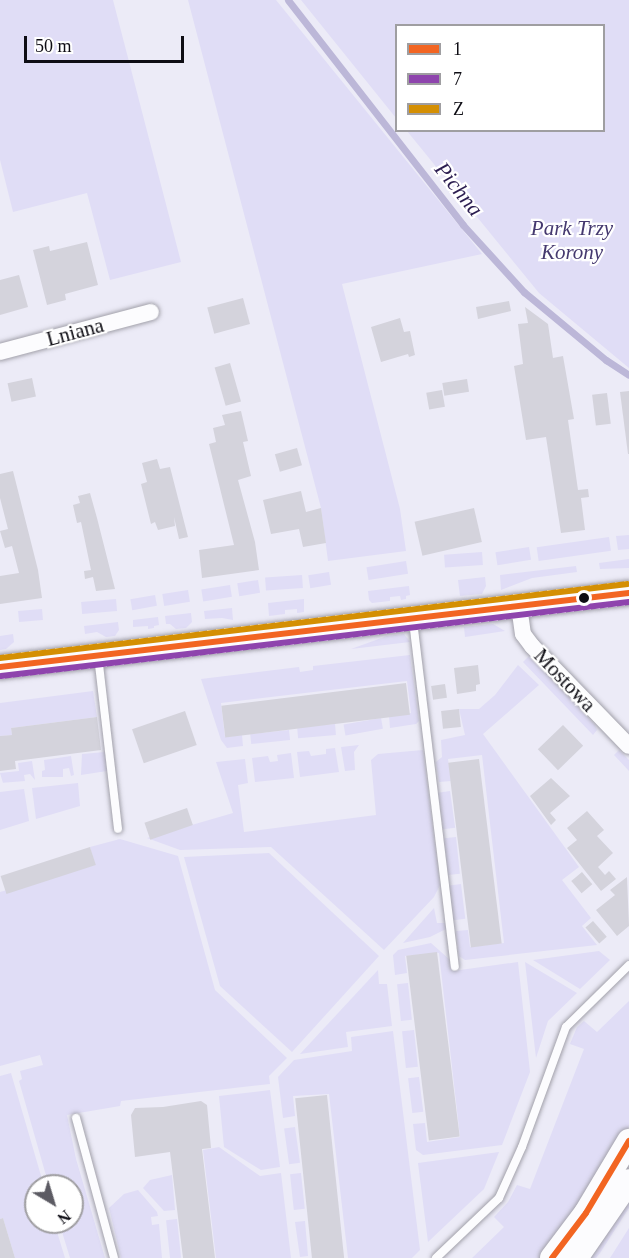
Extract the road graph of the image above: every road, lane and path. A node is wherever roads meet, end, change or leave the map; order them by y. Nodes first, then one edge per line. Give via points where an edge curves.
1 (151, 312) dead end
2 (0, 352) edge
3 (629, 593) edge
4 (519, 606) junction
5 (413, 618) junction
6 (98, 656) junction
7 (0, 667) edge
8 (629, 746) edge
9 (118, 829) dead end
10 (629, 965) edge
11 (455, 966) dead end
12 (76, 1118) dead end
13 (629, 1141) edge
14 (629, 1181) edge
15 (114, 1258) edge
16 (436, 1258) edge
17 (552, 1258) edge
18 (576, 1258) edge

1 - 2 street, Lniana
3 - 4 street
4 - 5 street
4 - 8 street, Mostowa via 523,634 531,646
5 - 6 street
5 - 11 lane
6 - 7 street
6 - 9 lane
10 - 16 lane via 566,1027 499,1198
12 - 15 lane
13 - 17 street via 586,1213
14 - 18 street

